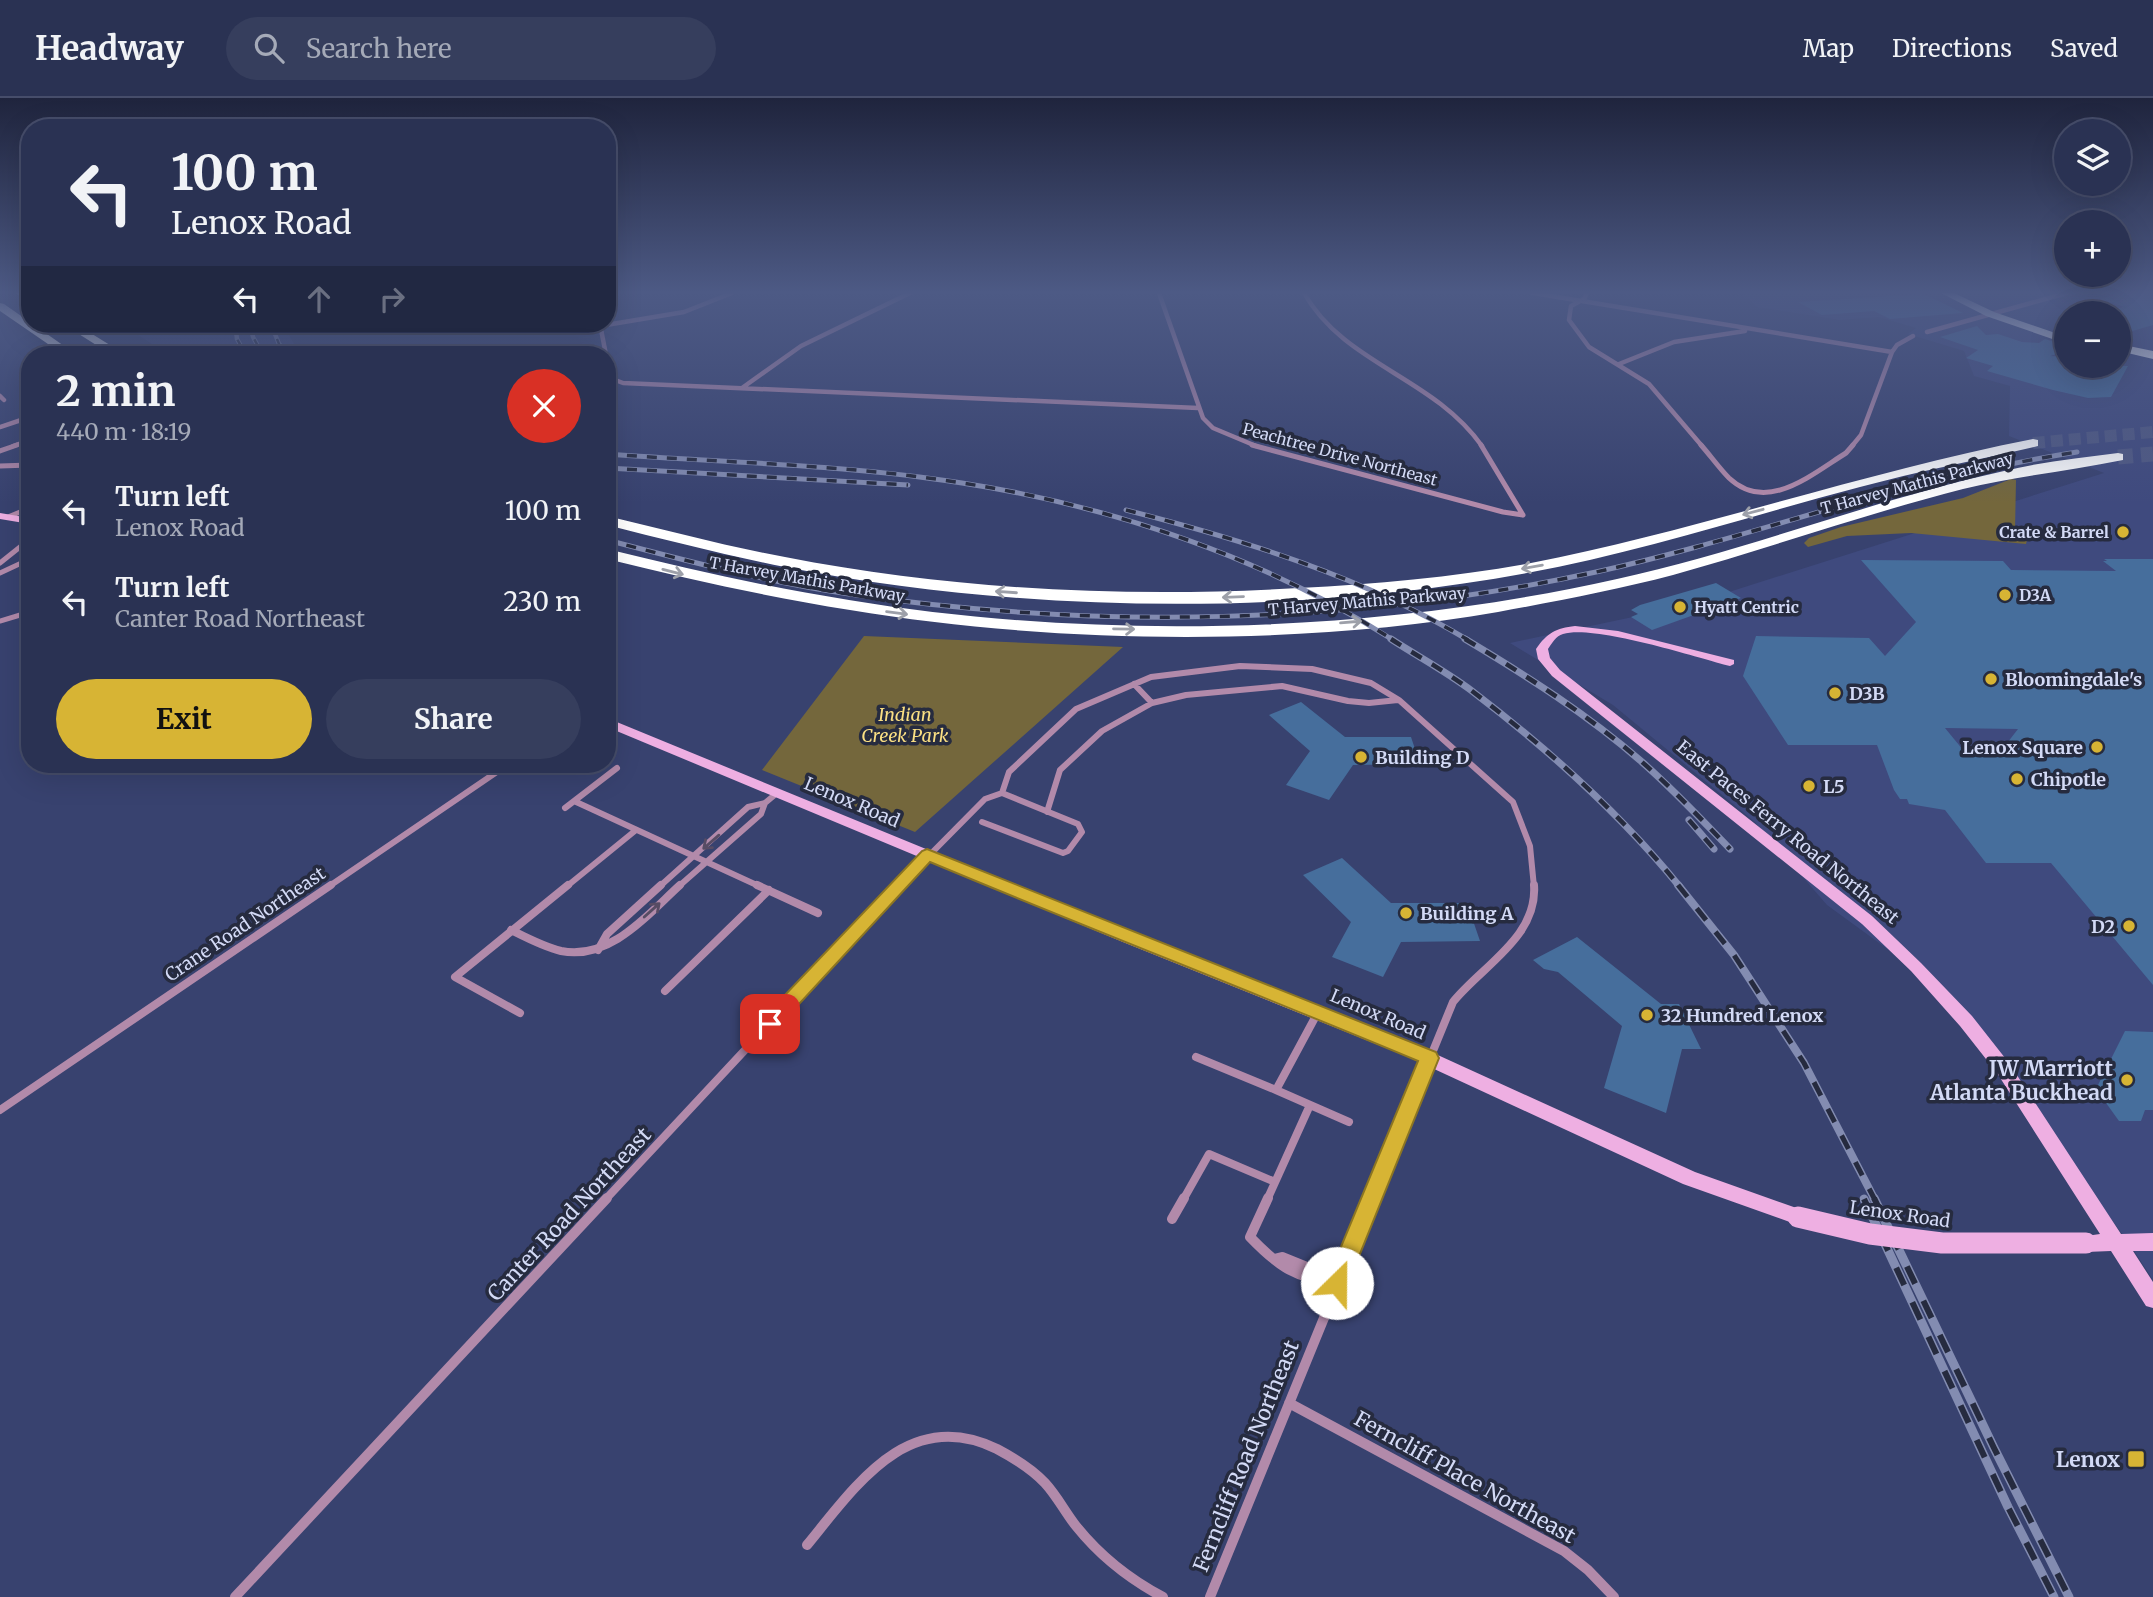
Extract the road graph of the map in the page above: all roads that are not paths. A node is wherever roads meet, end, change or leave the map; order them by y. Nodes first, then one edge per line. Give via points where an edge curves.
1 (775, 363) edge
2 (1183, 363) edge
3 (1382, 363) edge
4 (1622, 363) edge
5 (1888, 363) edge
6 (1618, 364) joint
7 (616, 381) edge
8 (742, 388) junction
9 (1198, 408) junction
10 (21, 420) edge
11 (0, 427) edge
12 (21, 443) edge
13 (2033, 443) tunnel mouth
14 (0, 451) edge
15 (2118, 457) tunnel mouth
16 (21, 465) edge
17 (0, 466) edge
18 (21, 511) edge
19 (4, 517) edge
20 (616, 522) edge
21 (21, 545) edge
22 (616, 556) edge
23 (0, 563) edge
24 (21, 564) edge
25 (16, 566) junction
26 (0, 573) edge
27 (21, 615) edge
28 (0, 621) edge
29 (1730, 662) dead end
30 (1134, 684) junction
31 (1399, 700) junction
32 (1152, 703) junction
33 (616, 726) edge
34 (495, 773) edge
35 (610, 773) edge
36 (778, 793) junction
37 (1002, 793) junction
38 (574, 801) junction
39 (765, 803) junction
40 (565, 808) dead end
41 (1047, 812) junction
42 (982, 822) dead end
43 (636, 830) junction
44 (927, 855) junction
45 (694, 856) junction
46 (707, 862) junction
47 (769, 890) junction
48 (818, 913) dead end
49 (511, 930) junction
50 (598, 951) junction
51 (665, 991) dead end
52 (1318, 1012) junction
53 (520, 1013) dead end
54 (1196, 1057) dead end
55 (1429, 1058) junction
56 (1276, 1090) junction
57 (1310, 1105) junction
58 (0, 1110) edge
59 (1349, 1122) dead end
60 (1275, 1182) junction
61 (1172, 1219) dead end
62 (2115, 1242) junction
63 (2153, 1242) edge
64 (1274, 1259) junction
65 (1342, 1270) junction
66 (1337, 1283) junction
67 (2153, 1299) edge
68 (1289, 1403) junction
69 (807, 1545) dead end
70 (235, 1597) edge
71 (1163, 1597) edge
72 (1210, 1597) edge
73 (1614, 1597) edge

1 - 8 street
2 - 9 street, Peachtree Drive Northeast
3 - 9 street, Peachtree Drive Northeast via 1462,421 1523,515 1255,446 1213,428
4 - 6 street
5 - 6 street via 1856,443 1792,488 1774,492 1753,491 1730,480 1649,384
7 - 8 street
8 - 9 street
10 - 11 street
12 - 14 street
13 -> 20 highway, T Harvey Mathis Parkway via 1898,472 1559,562 1442,581 1288,595 1097,596 923,584 778,562
22 -> 15 highway, T Harvey Mathis Parkway via 749,589 927,616 1101,628 1302,626 1441,614 1582,591 1972,483
16 - 17 street
18 - 19 street
21 - 23 street
23 - 25 street
24 - 25 street
25 - 26 street
27 - 28 street
29 - 62 street, East Paces Ferry Road Northeast via 1591,631 1560,631 1542,649 1556,673 1867,920 1916,967 2003,1068
30 - 31 street, Ferncliff Road Northeast via 1151,677 1240,666 1312,669 1362,680
30 - 32 street
30 - 37 street, Ferncliff Road Northeast via 1076,709 1009,772
31 - 32 street via 1369,704 1282,686 1186,695
31 - 55 street, Ferncliff Road Northeast via 1514,802 1531,854 1535,900 1519,937 1453,1002
32 - 41 street via 1102,731 1060,770
33 - 36 street, Lenox Road
34 - 58 street, Crane Road Northeast
35 - 38 street
36 - 39 street
36 - 44 street, Lenox Road
37 - 41 street
37 - 44 street, Canter Road Northeast via 985,799
38 - 40 street
38 - 43 street
39 -> 45 street via 748,807
39 - 46 street via 761,814
41 - 42 street via 1081,828 1068,851 1057,852
43 - 45 street
43 - 49 street
44 - 52 street, Lenox Road
44 - 70 street, Canter Road Northeast
45 - 46 street
45 - 50 street via 607,934
46 - 47 street
50 -> 46 street via 619,939
47 - 48 street
47 - 51 street
49 - 50 street via 565,954
49 - 53 street via 455,977
52 - 55 street, Lenox Road
52 - 56 street
54 - 56 street
55 - 62 street, Lenox Road, bridge via 1689,1178 1798,1217 1870,1234 1942,1243
55 - 65 street, Ferncliff Road Northeast
56 - 57 street
57 - 59 street
57 - 60 street
60 - 61 street via 1209,1154
60 - 64 street via 1250,1237
62 - 63 street, Lenox Road
62 - 67 street, East Paces Ferry Road Northeast
64 - 65 street via 1282,1257 1319,1272
64 - 66 street via 1292,1272
65 - 66 street, Ferncliff Road Northeast
66 - 68 street, Ferncliff Road Northeast
68 - 72 street, Ferncliff Road Northeast
68 - 73 street, Ferncliff Place Northeast via 1564,1552
69 - 71 street via 863,1477 893,1453 913,1441 954,1433 991,1444 1039,1477 1111,1564

